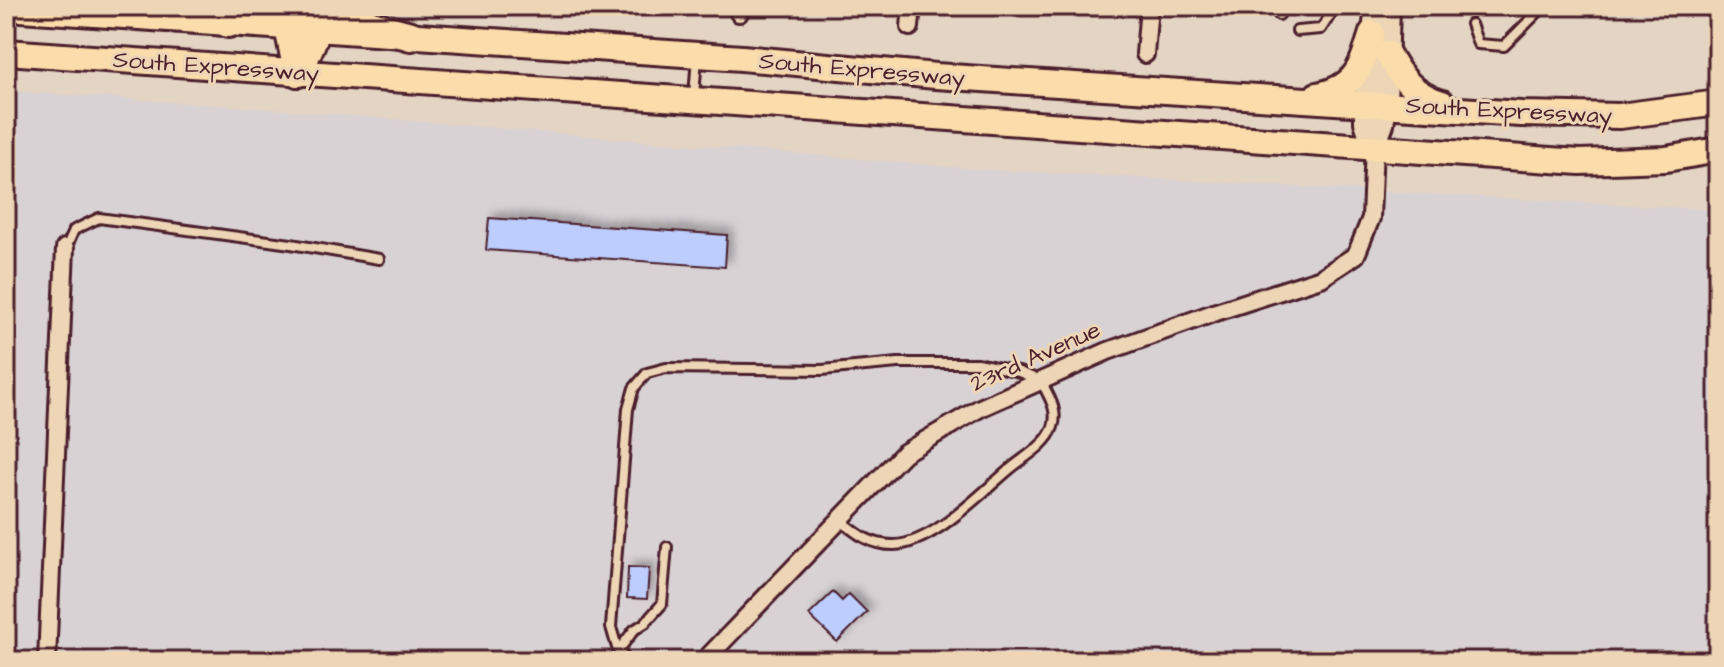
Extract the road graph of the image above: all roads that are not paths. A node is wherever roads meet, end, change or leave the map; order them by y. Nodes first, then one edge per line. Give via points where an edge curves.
1 (263, 6) edge
2 (342, 6) edge
3 (912, 6) edge
4 (1149, 6) edge
5 (1336, 6) edge
6 (1377, 6) edge
7 (1388, 6) edge
8 (1544, 6) edge
9 (6, 8) edge
10 (304, 17) edge
11 (228, 23) junction
12 (1471, 24) dead end
13 (910, 27) dead end
14 (1297, 31) dead end
15 (1372, 33) junction
16 (411, 36) junction
17 (6, 52) edge
18 (1387, 53) junction
19 (1145, 54) dead end
20 (698, 55) junction
21 (298, 72) junction
22 (1297, 98) junction
23 (693, 100) junction
24 (1376, 103) junction
25 (1718, 103) edge
26 (1472, 111) junction
27 (1374, 146) junction
28 (1718, 150) edge
29 (65, 248) joint
30 (379, 259) dead end
31 (1041, 381) junction
32 (840, 520) junction
33 (667, 547) dead end
34 (618, 651) junction
35 (47, 661) edge
36 (628, 661) edge
37 (704, 661) edge

1 - 11 highway
2 - 16 highway via 367,24
3 - 13 street
4 - 19 street
5 - 14 lane via 1321,29
6 - 15 main road, 23rd Avenue
7 - 18 main road, 23rd Avenue
8 - 12 lane via 1504,46 1478,44
9 - 11 main road, South Expressway
10 - 11 main road, South Expressway
10 - 16 main road, South Expressway
10 - 21 highway
15 - 22 main road via 1352,81
15 - 24 main road, 23rd Avenue
16 - 20 main road, South Expressway
17 - 21 main road, South Expressway
18 - 24 main road, 23rd Avenue
18 - 26 main road via 1416,92
20 - 22 main road, South Expressway via 952,78
20 - 23 lane
21 - 23 main road, South Expressway
22 - 24 main road, South Expressway
23 - 27 main road, South Expressway
24 - 26 main road, South Expressway
24 - 27 main road, 23rd Avenue via 1382,124
25 - 26 main road, South Expressway via 1620,116
27 - 28 main road, South Expressway via 1595,162
27 - 31 street, 23rd Avenue via 1371,218 1356,255 1321,278 1108,351
29 - 30 lane via 74,230 99,218
29 - 35 street
31 - 32 street, 23rd Avenue via 980,408 904,453
31 - 32 lane via 1054,406 1053,429 962,511 929,532 894,545 864,540
31 - 34 lane via 978,363 822,370 666,368 647,373 634,388 628,409 612,596 611,627
32 - 37 street, 23rd Avenue
33 - 34 lane via 662,604
34 - 36 lane

